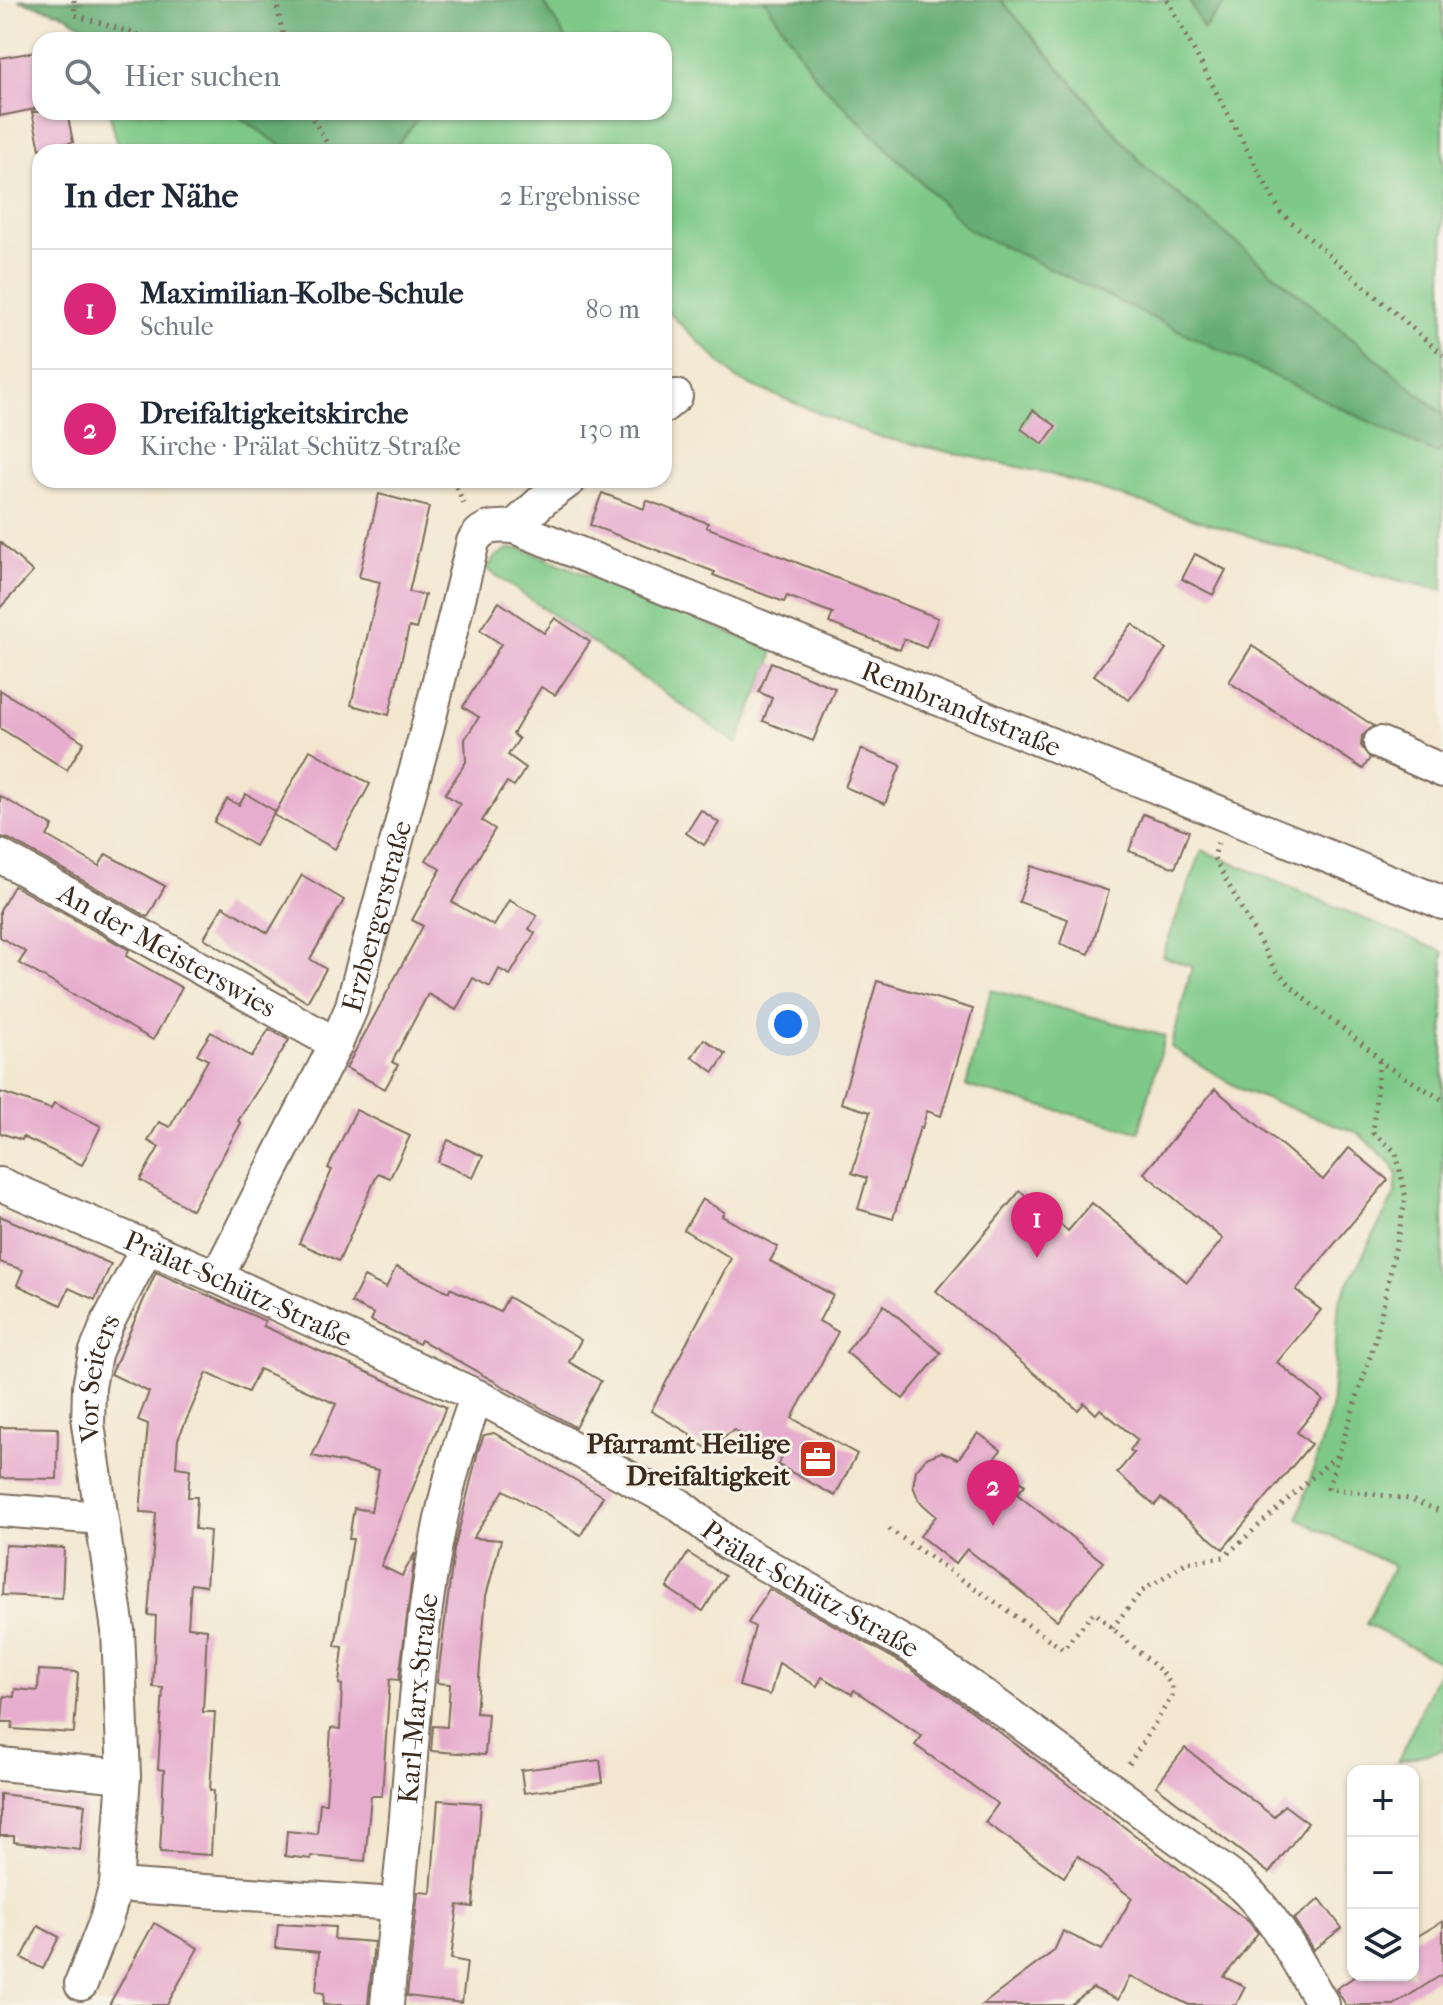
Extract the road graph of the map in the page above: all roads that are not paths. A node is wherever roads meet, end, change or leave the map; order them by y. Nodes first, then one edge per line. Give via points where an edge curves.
1 (559, 488) edge
2 (514, 527) junction
3 (1380, 743) dead end
4 (1443, 771) edge
5 (0, 856) edge
6 (1443, 903) edge
7 (336, 1044) junction
8 (0, 1184) edge
9 (148, 1246) junction
10 (217, 1277) junction
11 (477, 1396) junction
12 (0, 1510) edge
13 (101, 1518) junction
14 (0, 1764) edge
15 (124, 1776) junction
16 (116, 1885) junction
17 (396, 1904) junction
18 (81, 1984) dead end
19 (387, 2005) edge
20 (1323, 2005) edge

1 - 2 street
2 - 6 street, Rembrandtstraße
2 - 7 street, Erzbergerstraße via 495,526 477,534 473,542 351,1009
3 - 4 street
5 - 7 street, An der Meisterswies
7 - 10 street, Erzbergerstraße
8 - 9 street, Prälat-Schütz-Straße
9 - 10 street, Prälat-Schütz-Straße
9 - 13 street, Vor Seiters via 108,1322 91,1376 88,1424
10 - 11 street, Prälat-Schütz-Straße
11 - 17 street, Karl-Marx-Straße via 445,1496 425,1605
11 - 20 street, Prälat-Schütz-Straße via 678,1504 730,1545 912,1647 984,1696 1260,1902
12 - 13 street
13 - 15 street, Vor Seiters via 118,1630
14 - 15 street
15 - 16 street, Vor Seiters
16 - 17 street
16 - 18 street, Vor Seiters
17 - 19 street, Karl-Marx-Straße

